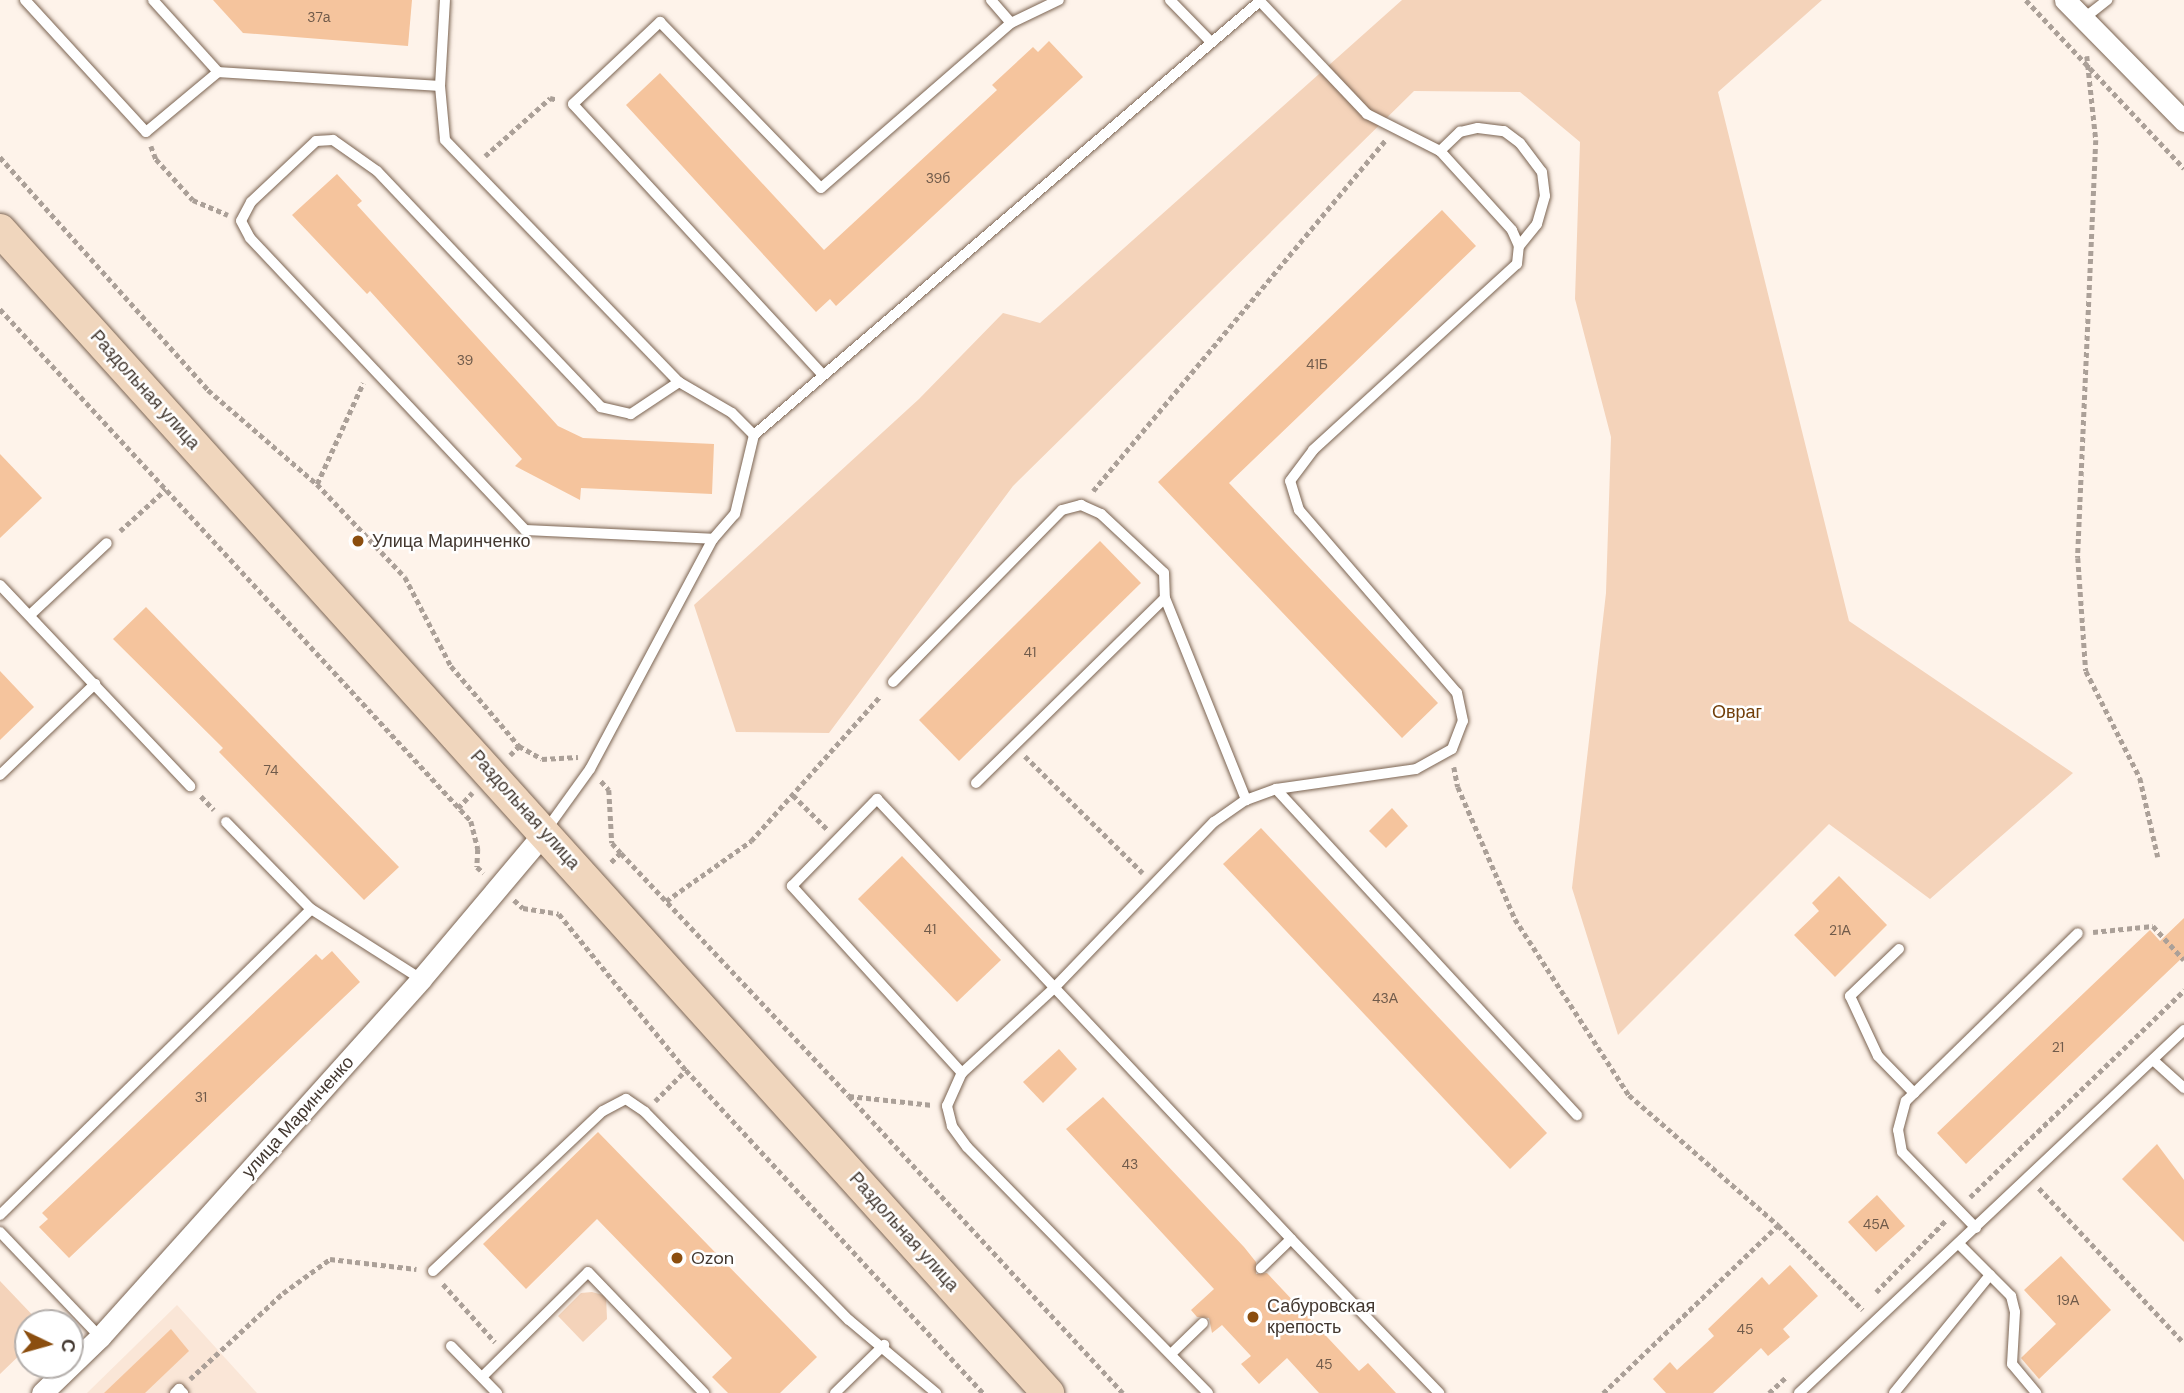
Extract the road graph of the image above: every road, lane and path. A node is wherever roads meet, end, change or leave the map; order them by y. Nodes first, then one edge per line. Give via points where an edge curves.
1 (25, 0) edge
2 (153, 0) edge
3 (445, 0) edge
4 (990, 0) edge
5 (1059, 0) edge
6 (1170, 0) edge
7 (2026, 0) edge
8 (2065, 0) edge
9 (2106, 0) edge
10 (1260, 1) edge
11 (2084, 19) junction
12 (1012, 23) junction
13 (1211, 42) junction
14 (2088, 66) junction
15 (218, 72) junction
16 (440, 86) junction
17 (573, 104) junction
18 (2184, 121) edge
19 (1395, 128) junction
20 (146, 132) junction
21 (1440, 151) junction
22 (0, 157) edge
23 (472, 168) junction
24 (2184, 168) edge
25 (241, 221) junction
26 (0, 230) edge
27 (1518, 246) junction
28 (0, 309) edge
29 (371, 367) junction
30 (822, 373) junction
31 (679, 382) junction
32 (754, 435) junction
33 (317, 484) junction
34 (166, 489) junction
35 (1082, 506) junction
36 (713, 539) junction
37 (107, 543) joint
38 (0, 585) edge
39 (1165, 598) junction
40 (30, 615) junction
41 (893, 682) joint
42 (95, 684) junction
43 (1015, 745) junction
44 (519, 746) junction
45 (1451, 749) junction
46 (590, 769) junction
47 (492, 774) junction
48 (0, 775) edge
49 (976, 783) dead end
50 (190, 786) joint
51 (1276, 789) junction
52 (609, 790) dead end
53 (793, 795) junction
54 (1245, 800) junction
55 (226, 822) joint
56 (545, 832) junction
57 (838, 839) junction
58 (621, 853) dead end
59 (2158, 857) dead end
60 (1154, 884) junction
61 (666, 901) junction
62 (311, 909) junction
63 (559, 914) dead end
64 (2078, 933) joint
65 (1899, 949) dead end
66 (2184, 960) edge
67 (421, 979) junction
68 (1054, 988) junction
69 (2184, 990) edge
70 (2184, 1030) edge
71 (2153, 1060) junction
72 (686, 1070) junction
73 (962, 1073) junction
74 (2184, 1088) edge
75 (1914, 1093) junction
76 (849, 1096) junction
77 (947, 1106) junction
78 (645, 1112) junction
79 (1577, 1115) dead end
80 (2028, 1178) junction
81 (1957, 1209) junction
82 (0, 1214) edge
83 (1778, 1225) junction
84 (1976, 1228) junction
85 (0, 1231) edge
86 (1291, 1239) junction
87 (1959, 1244) junction
88 (1261, 1268) dead end
89 (433, 1271) junction
90 (1990, 1275) junction
91 (1861, 1308) junction
92 (1850, 1317) dead end
93 (1875, 1322) junction
94 (1203, 1323) dead end
95 (488, 1335) dead end
96 (100, 1338) junction
97 (2184, 1343) edge
98 (884, 1345) junction
99 (451, 1346) dead end
100 (1172, 1353) junction
101 (1789, 1374) dead end
102 (482, 1377) junction
103 (179, 1392) edge
104 (43, 1393) edge
105 (497, 1393) edge
106 (704, 1393) edge
107 (835, 1393) edge
108 (936, 1393) edge
109 (983, 1393) edge
110 (1048, 1393) edge
111 (1123, 1393) edge
112 (1208, 1393) edge
113 (1439, 1393) edge
114 (1603, 1393) edge
115 (1769, 1393) edge
116 (1798, 1393) edge
117 (1894, 1393) edge
118 (2036, 1393) edge

1 - 20 lane
2 - 15 lane
3 - 16 lane
4 - 12 lane
5 - 12 lane
6 - 13 lane
7 - 14 path
8 - 11 street
9 - 11 lane
10 - 13 lane
10 - 19 lane via 1367,114
11 - 14 path
11 - 18 street
12 - 17 lane via 821,188 660,22
13 - 30 lane
14 - 24 path
14 - 59 path via 2096,186 2078,558 2086,671 2140,778
15 - 16 lane
15 - 20 lane
16 - 23 lane via 445,140
17 - 23 path via 550,97
17 - 30 lane
19 - 21 lane
19 - 35 path
20 - 25 path via 156,159 193,200
21 - 27 lane via 1512,230
21 - 27 lane via 1460,132 1478,128 1504,131 1520,143 1542,172 1545,196 1537,224
22 - 33 path via 208,390
23 - 31 lane
25 - 29 lane via 250,238
25 - 31 lane via 251,202 316,141 332,141 377,171 601,407 631,414
26 - 47 main road, Раздольная улица
27 - 45 lane via 1517,264 1313,450 1290,481 1299,510 1457,693 1463,721
28 - 34 path
29 - 33 path
29 - 36 lane via 525,530
30 - 32 lane
31 - 32 lane via 732,413
32 - 36 lane via 735,514
33 - 44 path via 405,578 451,666
34 - 37 path
34 - 47 path via 458,808
35 - 39 lane via 1101,514 1164,573
35 - 41 lane via 1062,510
36 - 46 lane
37 - 40 lane
38 - 40 lane
39 - 43 lane
39 - 54 lane
40 - 42 lane
41 - 53 path
42 - 48 lane
42 - 50 lane
43 - 49 lane
43 - 60 path
44 - 46 path via 542,759 578,756
44 - 47 path
45 - 51 lane via 1416,769
45 - 83 path via 1458,787 1515,919 1629,1095
46 - 52 path
46 - 56 lane
47 - 56 main road, Раздольная улица
50 - 55 path
51 - 54 lane
51 - 79 lane
53 - 57 path
53 - 61 path via 751,841
54 - 60 lane via 1214,822
55 - 62 lane
56 - 67 street, улица Маринченко
56 - 110 main road, Раздольная улица
57 - 68 lane via 877,799
57 - 73 lane via 792,886
58 - 61 path
60 - 68 lane
61 - 76 path
62 - 67 lane
62 - 82 lane
63 - 72 path
64 - 66 path via 2153,926
64 - 75 lane
65 - 75 lane via 1850,996 1878,1056
67 - 96 street, улица Маринченко
68 - 73 lane
68 - 86 lane
69 - 81 path
70 - 71 lane
71 - 74 lane
71 - 80 lane
72 - 78 path
72 - 109 path
73 - 77 lane
75 - 81 lane via 1906,1101 1898,1130 1902,1152
76 - 77 path
76 - 111 path
77 - 100 lane via 952,1126 967,1147
78 - 89 lane via 626,1099 603,1111
78 - 98 lane via 849,1320
80 - 84 lane
80 - 97 path
81 - 84 lane
81 - 91 path
83 - 91 path
83 - 114 path
84 - 87 lane
85 - 96 lane
86 - 88 lane
86 - 113 lane
87 - 90 lane
87 - 93 lane
89 - 95 path
89 - 103 path via 330,1259 283,1293
90 - 117 lane
90 - 118 lane via 2011,1296 2015,1312 2012,1364
91 - 92 path
91 - 93 path
93 - 116 lane
94 - 100 lane
96 - 104 street, улица Маринченко
98 - 107 lane
98 - 108 lane
99 - 102 lane
100 - 112 lane
101 - 115 path
102 - 105 lane
102 - 106 lane via 588,1272

